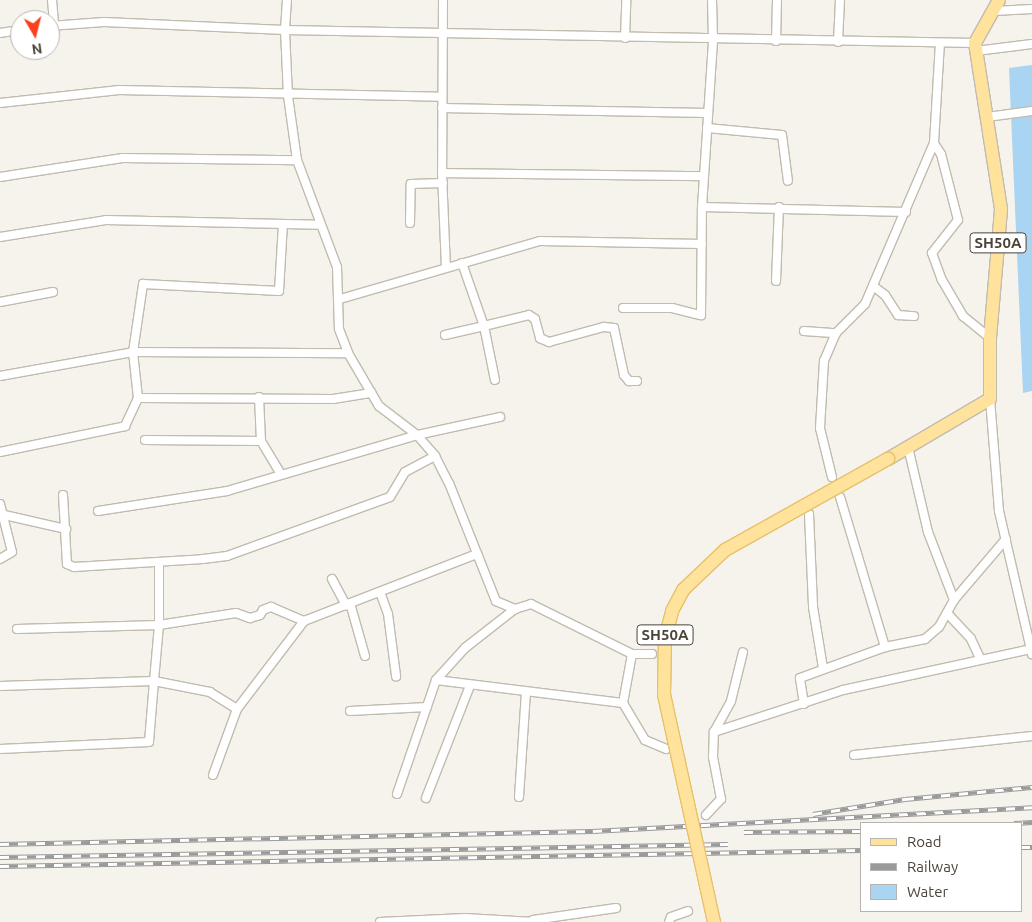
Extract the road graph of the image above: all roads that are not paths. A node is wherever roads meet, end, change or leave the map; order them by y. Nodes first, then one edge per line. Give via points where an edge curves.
1 (287, 0) edge
2 (443, 0) edge
3 (626, 0) edge
4 (712, 0) edge
5 (777, 0) edge
6 (840, 0) edge
7 (997, 3) edge
8 (1032, 9) edge
9 (60, 25) edge
10 (285, 30) junction
11 (442, 32) junction
12 (625, 38) junction
13 (714, 40) junction
14 (776, 41) junction
15 (838, 42) junction
16 (940, 43) junction
17 (1032, 44) edge
18 (975, 47) junction
19 (288, 96) junction
20 (442, 97) junction
21 (0, 104) edge
22 (442, 108) junction
23 (1032, 111) edge
24 (708, 113) junction
25 (987, 117) junction
26 (707, 128) junction
27 (934, 143) junction
28 (297, 160) junction
29 (442, 173) junction
30 (704, 176) junction
31 (0, 177) edge
32 (788, 182) dead end
33 (443, 183) junction
34 (702, 207) junction
35 (779, 208) junction
36 (906, 212) junction
37 (410, 223) dead end
38 (283, 224) junction
39 (320, 225) junction
40 (0, 237) edge
41 (702, 244) junction
42 (462, 263) junction
43 (446, 268) junction
44 (776, 281) dead end
45 (873, 286) junction
46 (52, 292) dead end
47 (340, 299) junction
48 (0, 302) edge
49 (623, 308) dead end
50 (914, 316) dead end
51 (484, 326) junction
52 (804, 331) dead end
53 (836, 333) junction
54 (445, 335) dead end
55 (990, 338) junction
56 (133, 352) junction
57 (348, 353) junction
58 (0, 376) edge
59 (496, 380) dead end
60 (637, 381) dead end
61 (372, 393) junction
62 (259, 397) junction
63 (138, 398) junction
64 (990, 399) junction
65 (500, 417) dead end
66 (417, 435) junction
67 (145, 440) dead end
68 (261, 441) junction
69 (908, 446) junction
70 (0, 452) edge
71 (435, 456) junction
72 (281, 474) junction
73 (832, 477) dead end
74 (63, 495) dead end
75 (840, 497) dead end
76 (0, 504) edge
77 (98, 511) dead end
78 (1, 514) edge
79 (809, 514) dead end
80 (66, 529) junction
81 (1006, 539) junction
82 (477, 554) junction
83 (0, 559) edge
84 (158, 563) junction
85 (332, 578) dead end
86 (380, 592) junction
87 (954, 600) junction
88 (348, 604) junction
89 (515, 609) junction
90 (947, 613) junction
91 (1029, 619) edge
92 (304, 621) junction
93 (159, 625) junction
94 (17, 629) dead end
95 (885, 647) junction
96 (743, 652) dead end
97 (1031, 652) edge
98 (632, 654) junction
99 (652, 654) dead end
100 (365, 656) dead end
101 (980, 658) junction
102 (823, 668) junction
103 (396, 676) dead end
104 (436, 680) junction
105 (154, 681) junction
106 (0, 686) edge
107 (470, 686) junction
108 (526, 692) junction
109 (623, 703) junction
110 (804, 704) junction
111 (427, 707) junction
112 (237, 709) junction
113 (350, 711) dead end
114 (714, 732) junction
115 (1032, 736) edge
116 (0, 749) edge
117 (666, 749) dead end
118 (854, 755) dead end
119 (213, 775) dead end
120 (397, 794) dead end
121 (519, 796) dead end
122 (426, 798) dead end
123 (706, 816) dead end
124 (616, 908) dead end
125 (688, 911) dead end
126 (572, 918) edge
127 (533, 921) edge
128 (380, 922) edge
129 (669, 922) edge
130 (714, 922) edge

1 - 10 street
2 - 11 street
3 - 12 street
4 - 13 street
5 - 14 street
6 - 15 street
7 - 8 street
7 - 18 main road
9 - 10 street via 104,22
10 - 11 street
10 - 19 street
11 - 12 street
11 - 20 street
12 - 13 street
13 - 14 street
13 - 24 street
14 - 15 street
15 - 16 street
16 - 18 street
16 - 27 street
17 - 18 street
18 - 25 main road, SH50A
19 - 20 street
19 - 21 street via 120,90
19 - 28 street
20 - 22 street
22 - 24 street
22 - 29 street
23 - 25 street
24 - 26 street
25 - 55 main road, SH50A via 1001,209
26 - 30 street
26 - 32 street via 782,135
27 - 36 street
27 - 55 street via 941,154 958,220 932,253 942,280 963,316
28 - 31 street via 123,158
28 - 39 street
29 - 30 street
29 - 33 street
30 - 34 street
33 - 37 street via 411,184
33 - 43 street
34 - 35 street
34 - 41 street
35 - 36 street
35 - 44 street
36 - 45 street
38 - 39 street
38 - 40 street via 106,220
38 - 56 street via 280,291 143,284
39 - 47 street via 337,267
41 - 42 street via 540,241
41 - 49 street via 701,315 672,308
42 - 43 street
42 - 51 street
43 - 47 street
45 - 50 street via 885,295 898,315
45 - 53 street via 865,304
46 - 48 street
47 - 57 street via 339,329
51 - 54 street
51 - 59 street
51 - 60 street via 529,315 535,319 540,338 549,342 604,327 614,328 624,375 629,381
52 - 53 street
53 - 73 street via 824,362 820,428
55 - 64 main road, SH50A
56 - 57 street
56 - 58 street
56 - 63 street
57 - 61 street
61 - 62 street via 333,399
61 - 66 street via 379,406
62 - 63 street
62 - 68 street
63 - 70 street via 125,426
64 - 69 main road, SH50A
64 - 81 street via 999,511
65 - 66 street
66 - 71 street
66 - 72 street
67 - 68 street
68 - 72 street
69 - 87 street via 928,532
69 - 130 main road, SH50A, bridge via 725,550 683,590 672,611 664,638 664,695
71 - 82 street
71 - 84 street via 405,472 390,497 228,556
72 - 77 street via 227,491
74 - 80 street
75 - 95 street
76 - 78 street
78 - 80 street
78 - 83 street via 12,552
79 - 102 street via 813,607
80 - 84 street via 64,558 74,567
81 - 87 street
81 - 91 street
82 - 86 street
82 - 89 street via 496,601
84 - 93 street
85 - 88 street
86 - 88 street
86 - 103 street via 388,614
87 - 90 street
88 - 92 street
88 - 100 street
89 - 98 street via 531,604
89 - 104 street via 465,648
90 - 95 street via 939,627 925,639
90 - 101 street via 970,639
91 - 97 street
92 - 93 street via 271,607 250,618 236,613
92 - 112 street
93 - 94 street
93 - 105 street
95 - 102 street
96 - 114 street via 731,701
97 - 101 street
98 - 99 street
98 - 109 street
101 - 110 street via 843,690
102 - 110 street via 800,678
104 - 107 street
104 - 111 street
105 - 106 street
105 - 112 street via 210,692
105 - 116 street via 149,742
107 - 108 street
107 - 122 street
108 - 109 street
108 - 121 street
109 - 117 street via 644,740
110 - 114 street
111 - 113 street
111 - 120 street
112 - 119 street
114 - 123 street via 713,757 721,800
115 - 118 street
124 - 126 street
125 - 129 street via 671,917
126 - 127 street
127 - 128 street via 465,918

